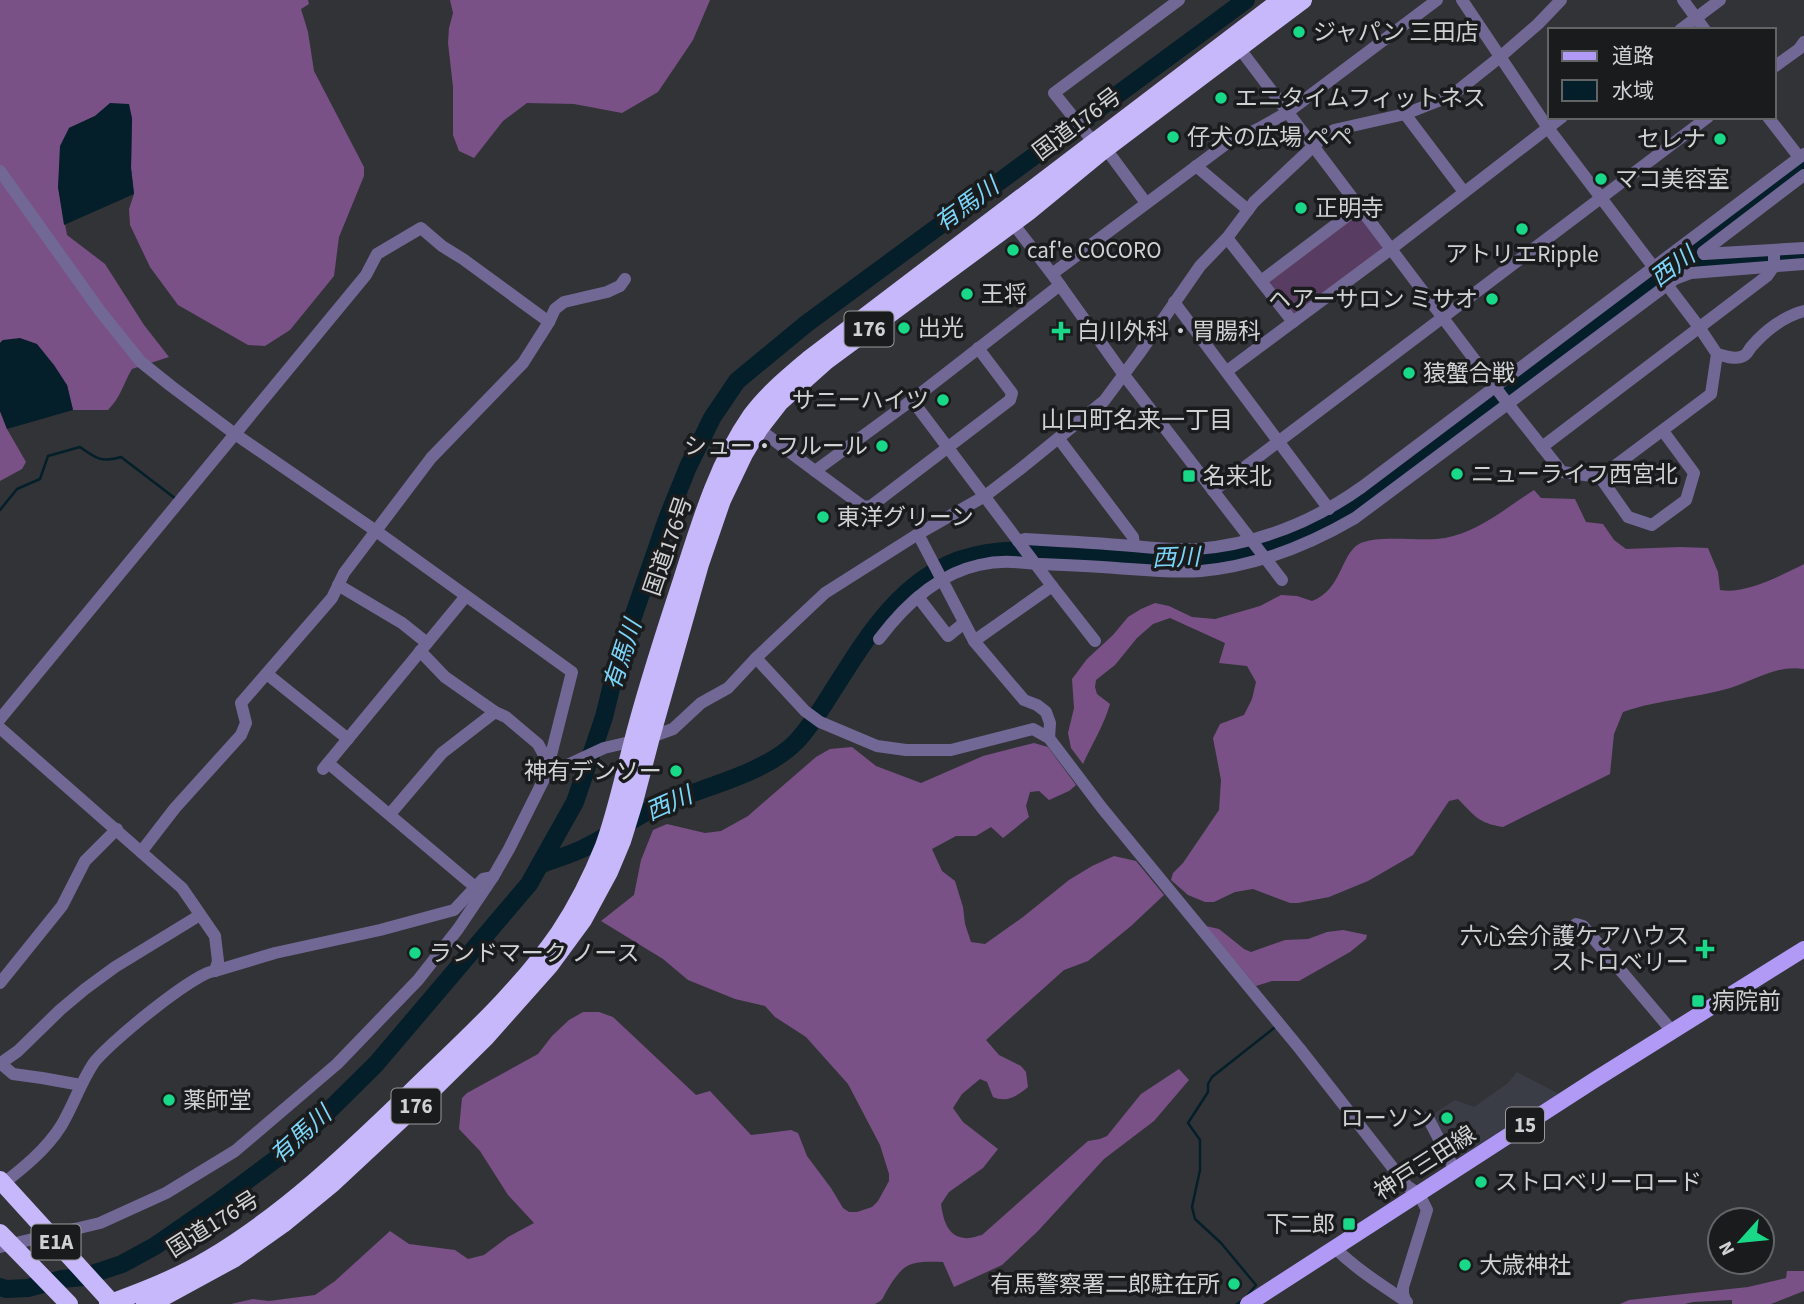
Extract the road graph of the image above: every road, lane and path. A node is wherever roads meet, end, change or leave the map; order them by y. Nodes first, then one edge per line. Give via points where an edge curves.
1 (1179, 0) edge
2 (1281, 0) edge
3 (1303, 0) edge
4 (1437, 0) edge
5 (1462, 0) edge
6 (1562, 0) edge
7 (1683, 0) edge
8 (1720, 0) edge
9 (1697, 18) junction
10 (1683, 28) edge
11 (1704, 28) edge
12 (1804, 42) edge
13 (1240, 49) junction
14 (1500, 57) junction
15 (1776, 65) edge
16 (1288, 112) junction
17 (1405, 114) junction
18 (1559, 119) edge
19 (1705, 119) edge
20 (1770, 119) edge
21 (1548, 128) junction
22 (1098, 145) junction
23 (1313, 147) junction
24 (1802, 155) edge
25 (1196, 166) junction
26 (0, 171) edge
27 (1804, 175) edge
28 (1464, 192) junction
29 (1602, 198) junction
30 (1146, 203) junction
31 (1359, 207) junction
32 (1248, 210) junction
33 (1008, 216) junction
34 (1227, 238) junction
35 (1804, 247) edge
36 (1391, 249) junction
37 (1774, 258) junction
38 (1804, 264) edge
39 (1655, 268) junction
40 (625, 279) dead end
41 (1056, 279) junction
42 (1261, 281) junction
43 (1666, 283) junction
44 (1174, 302) junction
45 (1804, 311) edge
46 (1443, 318) junction
47 (549, 322) junction
48 (1293, 322) junction
49 (1699, 327) junction
50 (978, 348) junction
51 (1717, 354) junction
52 (1227, 371) junction
53 (1124, 375) junction
54 (1495, 387) junction
55 (912, 400) junction
56 (1508, 404) junction
57 (760, 429) junction
58 (1663, 431) junction
59 (235, 434) junction
60 (1059, 439) junction
61 (1279, 441) junction
62 (947, 447) junction
63 (1542, 447) junction
64 (815, 471) junction
65 (1600, 477) junction
66 (1213, 491) junction
67 (985, 496) junction
68 (1329, 509) junction
69 (376, 531) junction
70 (918, 534) junction
71 (1252, 540) junction
72 (1018, 541) junction
73 (1134, 546) junction
74 (1267, 559) junction
75 (1035, 564) junction
76 (942, 580) junction
77 (1282, 580) dead end
78 (338, 585) junction
79 (1052, 586) junction
80 (466, 596) junction
81 (918, 597) junction
82 (964, 623) junction
83 (878, 639) dead end
84 (974, 641) junction
85 (1095, 641) dead end
86 (424, 647) junction
87 (756, 658) junction
88 (267, 674) junction
89 (495, 712) junction
90 (0, 719) edge
91 (0, 728) edge
92 (651, 737) junction
93 (1049, 738) junction
94 (348, 739) junction
95 (633, 742) junction
96 (548, 776) junction
97 (390, 814) junction
98 (117, 829) junction
99 (141, 852) junction
100 (493, 877) junction
101 (475, 887) junction
102 (200, 915) junction
103 (1577, 924) dead end
104 (1804, 949) edge
105 (215, 971) junction
106 (0, 983) edge
107 (1672, 1031) junction
108 (0, 1063) edge
109 (81, 1085) junction
110 (1428, 1118) dead end
111 (1455, 1170) junction
112 (0, 1181) edge
113 (0, 1186) edge
114 (1419, 1194) junction
115 (0, 1233) edge
116 (0, 1247) edge
117 (1335, 1248) junction
118 (1407, 1302) edge
119 (69, 1304) edge
120 (110, 1304) edge
121 (145, 1304) edge
122 (1248, 1304) edge

1 - 22 street via 1054,93
2 - 22 highway, 国道176号 / 176
3 - 13 highway, 国道176号 / 176
4 - 16 street
5 - 14 street
6 - 14 street
7 - 9 street
8 - 9 street
9 - 10 street
9 - 11 street
12 - 15 street
13 - 16 street
13 - 22 highway, 国道176号 / 176
14 - 17 street via 1451,96
14 - 21 street
16 - 23 street
16 - 25 street via 1226,144
17 - 23 street via 1335,130
17 - 28 street
18 - 21 street
19 - 29 street
20 - 24 street
21 - 28 street
21 - 29 street
22 - 30 street
22 - 33 highway, 国道176号 / 176
23 - 31 street
23 - 32 street
24 - 39 street
25 - 30 street
25 - 32 street
26 - 59 street via 141,362
27 - 37 street via 1703,252
28 - 36 street
29 - 39 street
29 - 46 street
30 - 41 street
31 - 36 street
31 - 42 street
32 - 34 street
33 - 41 street
33 - 57 highway, 国道176号 / 176 via 826,361 780,402
33 - 95 highway, 国道176号 / 176 via 808,360 752,415 717,479 699,525
34 - 42 street
34 - 44 street
35 - 37 street
36 - 46 street
36 - 48 street
37 - 38 street
37 - 43 street via 1682,275
37 - 49 street via 1767,276
39 - 43 street
39 - 54 street
40 - 47 street via 607,292 564,302
41 - 50 street
41 - 53 street
42 - 48 street
43 - 49 street
43 - 56 street
44 - 52 street
44 - 53 street
45 - 51 street via 1773,326 1745,355
46 - 54 street
46 - 61 street
47 - 59 street via 421,228 377,254 366,275
47 - 69 street via 523,363 431,458
48 - 52 street
49 - 51 street
49 - 63 street
50 - 55 street
50 - 62 street via 1012,393 1010,400
51 - 58 street via 1711,394
52 - 61 street
53 - 60 street via 1104,401
53 - 66 street
54 - 56 street
54 - 68 street
55 - 62 street
55 - 64 street
56 - 63 street
56 - 74 street via 1356,519
57 - 64 street
57 - 92 highway, 国道176号 / 176 via 722,500
58 - 65 street
58 - 65 street via 1693,473 1686,500 1652,525 1628,517
59 - 69 street
59 - 90 street
60 - 67 street
60 - 73 street via 1133,537
61 - 66 street
61 - 68 street
62 - 64 street via 871,506 864,507
62 - 67 street
63 - 65 street via 1562,472
66 - 71 street
67 - 70 street
67 - 72 street
68 - 71 street
69 - 78 street
69 - 80 street
70 - 76 street
70 - 87 street via 825,593
71 - 73 street via 1196,549
71 - 74 street
72 - 73 street
72 - 75 street
74 - 75 street via 1202,571
74 - 77 street
75 - 76 street via 986,564
75 - 79 street
76 - 81 street
76 - 82 street
78 - 86 street via 402,623
78 - 88 street
79 - 84 street
79 - 85 street
80 - 86 street
80 - 96 street via 572,671
81 - 82 street via 948,636
81 - 83 street
82 - 84 street
84 - 93 street via 1024,700 1046,712
86 - 89 street via 445,677
86 - 94 street
87 - 92 street via 728,688 701,703 673,729
87 - 93 street via 804,711 877,746 951,750 1033,729
88 - 94 street
88 - 99 street via 241,703 246,723 241,735
89 - 96 street via 538,744 544,760 540,773
89 - 97 street via 442,753
91 - 98 street
92 - 95 street
92 - 121 highway, 国道176号 / 176 via 610,872 550,965 486,1037 333,1183 283,1224 235,1258
93 - 114 street via 1407,1186
94 - 97 street via 325,766
95 - 96 street via 604,748
95 - 120 highway, 国道176号 / 176 via 604,845 576,905 527,974 475,1030 347,1153 263,1223 208,1259
96 - 100 street
97 - 101 street
98 - 99 street
98 - 106 street via 85,862 62,906
99 - 102 street via 182,888
100 - 101 street
100 - 116 street via 418,980 337,1064 235,1151 166,1193 100,1223
101 - 105 street via 454,910
102 - 105 street via 215,936
102 - 108 street via 85,989
103 - 107 street
104 - 107 main road, 神戸三田線 / 15
105 - 109 street via 192,981 134,1025 94,1062
107 - 111 main road, 神戸三田線 / 15
108 - 109 street via 13,1074
109 - 113 street via 61,1126
110 - 111 street
111 - 114 main road, 神戸三田線 / 15
112 - 120 highway, E1A, bridge
114 - 117 main road, 神戸三田線 / 15
114 - 118 street via 1427,1210 1402,1287
115 - 119 highway, E1A, bridge
117 - 118 street
117 - 122 main road, 神戸三田線 / 15

